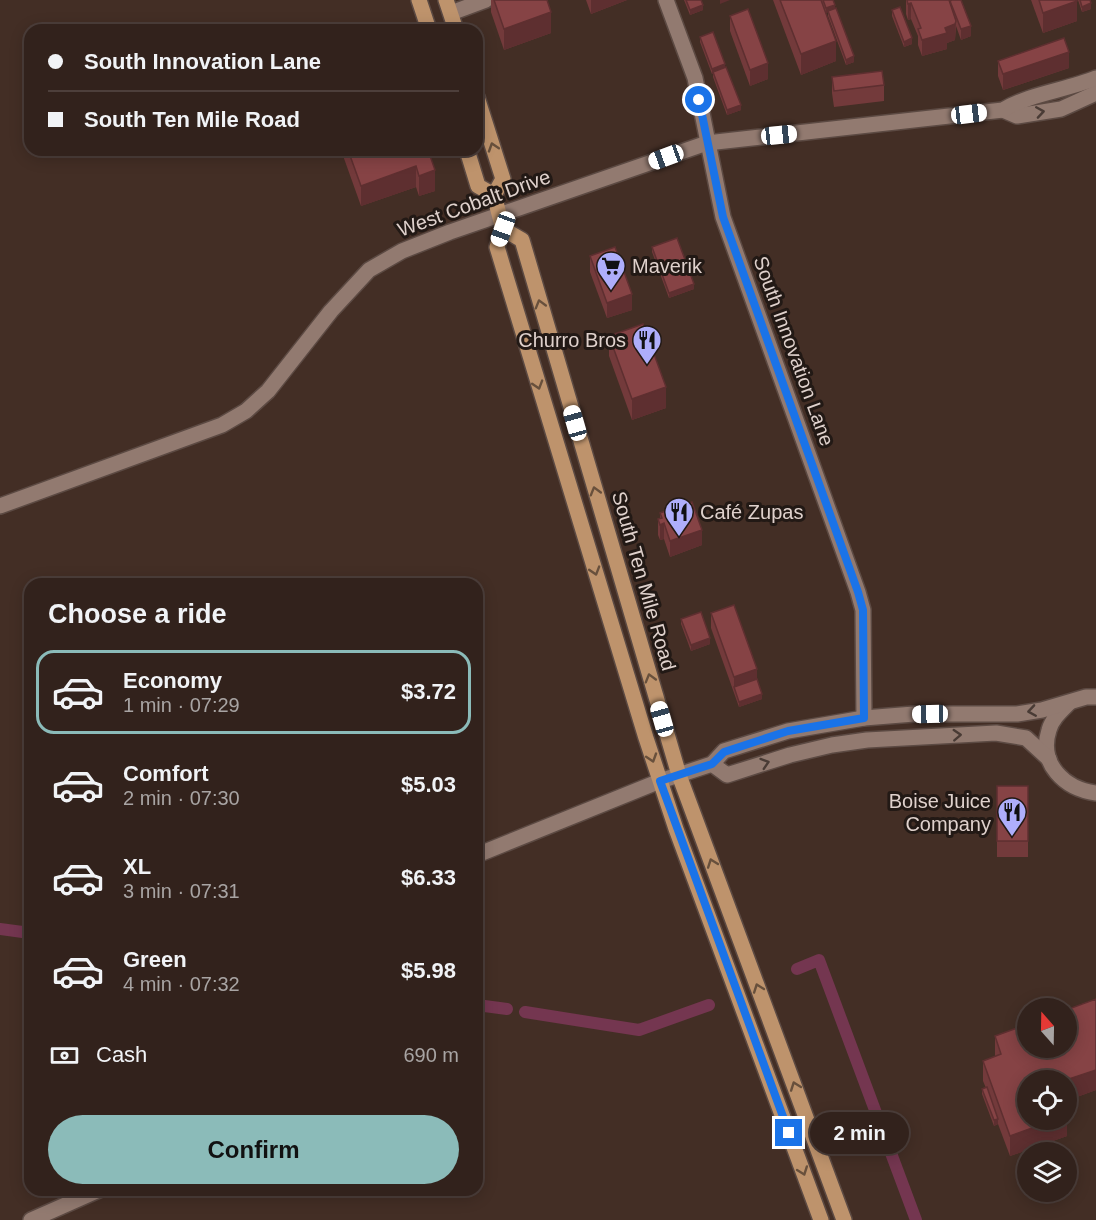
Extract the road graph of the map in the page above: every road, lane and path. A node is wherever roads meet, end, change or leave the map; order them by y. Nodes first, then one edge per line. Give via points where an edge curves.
1 (419, 0) edge
2 (486, 0) edge
3 (666, 0) edge
4 (448, 6) edge
5 (427, 24) edge
6 (454, 24) edge
7 (1096, 78) edge
8 (1096, 93) edge
9 (1003, 110) junction
10 (483, 116) edge
11 (708, 143) junction
12 (469, 156) edge
13 (494, 195) junction
14 (502, 222) junction
15 (0, 506) edge
16 (1087, 696) edge
17 (864, 718) junction
18 (1049, 759) junction
19 (712, 764) junction
20 (679, 775) junction
21 (660, 781) junction
22 (1096, 793) edge
23 (483, 853) edge
24 (85, 1196) edge
25 (31, 1220) edge
26 (821, 1220) edge
27 (844, 1220) edge

1 - 5 main road
2 - 4 street
3 - 11 street, South Innovation Lane via 695,78
4 - 6 main road
7 - 9 street, West Cobalt Drive
9 -> 8 street, West Cobalt Drive via 1017,116 1061,109
9 - 11 street, West Cobalt Drive
13 -> 10 main road via 503,179
11 - 14 street, West Cobalt Drive
11 - 17 street, South Innovation Lane via 723,217 863,610
12 - 13 main road via 478,186
13 - 14 main road
14 - 15 street, West Cobalt Drive via 402,251 369,270 268,391 246,411 222,425
20 -> 14 main road, South Ten Mile Road via 522,240
14 -> 21 main road via 496,247
16 -> 17 street via 1017,714
16 - 18 street via 1056,716 1046,745
17 - 19 street via 788,731 724,752
19 -> 18 street via 727,775 832,745 996,733 1026,738
18 - 22 street via 1065,782 1084,792
19 - 20 street
20 - 21 street
27 -> 20 main road, South Ten Mile Road
21 - 23 street
21 -> 26 main road
24 - 25 street

